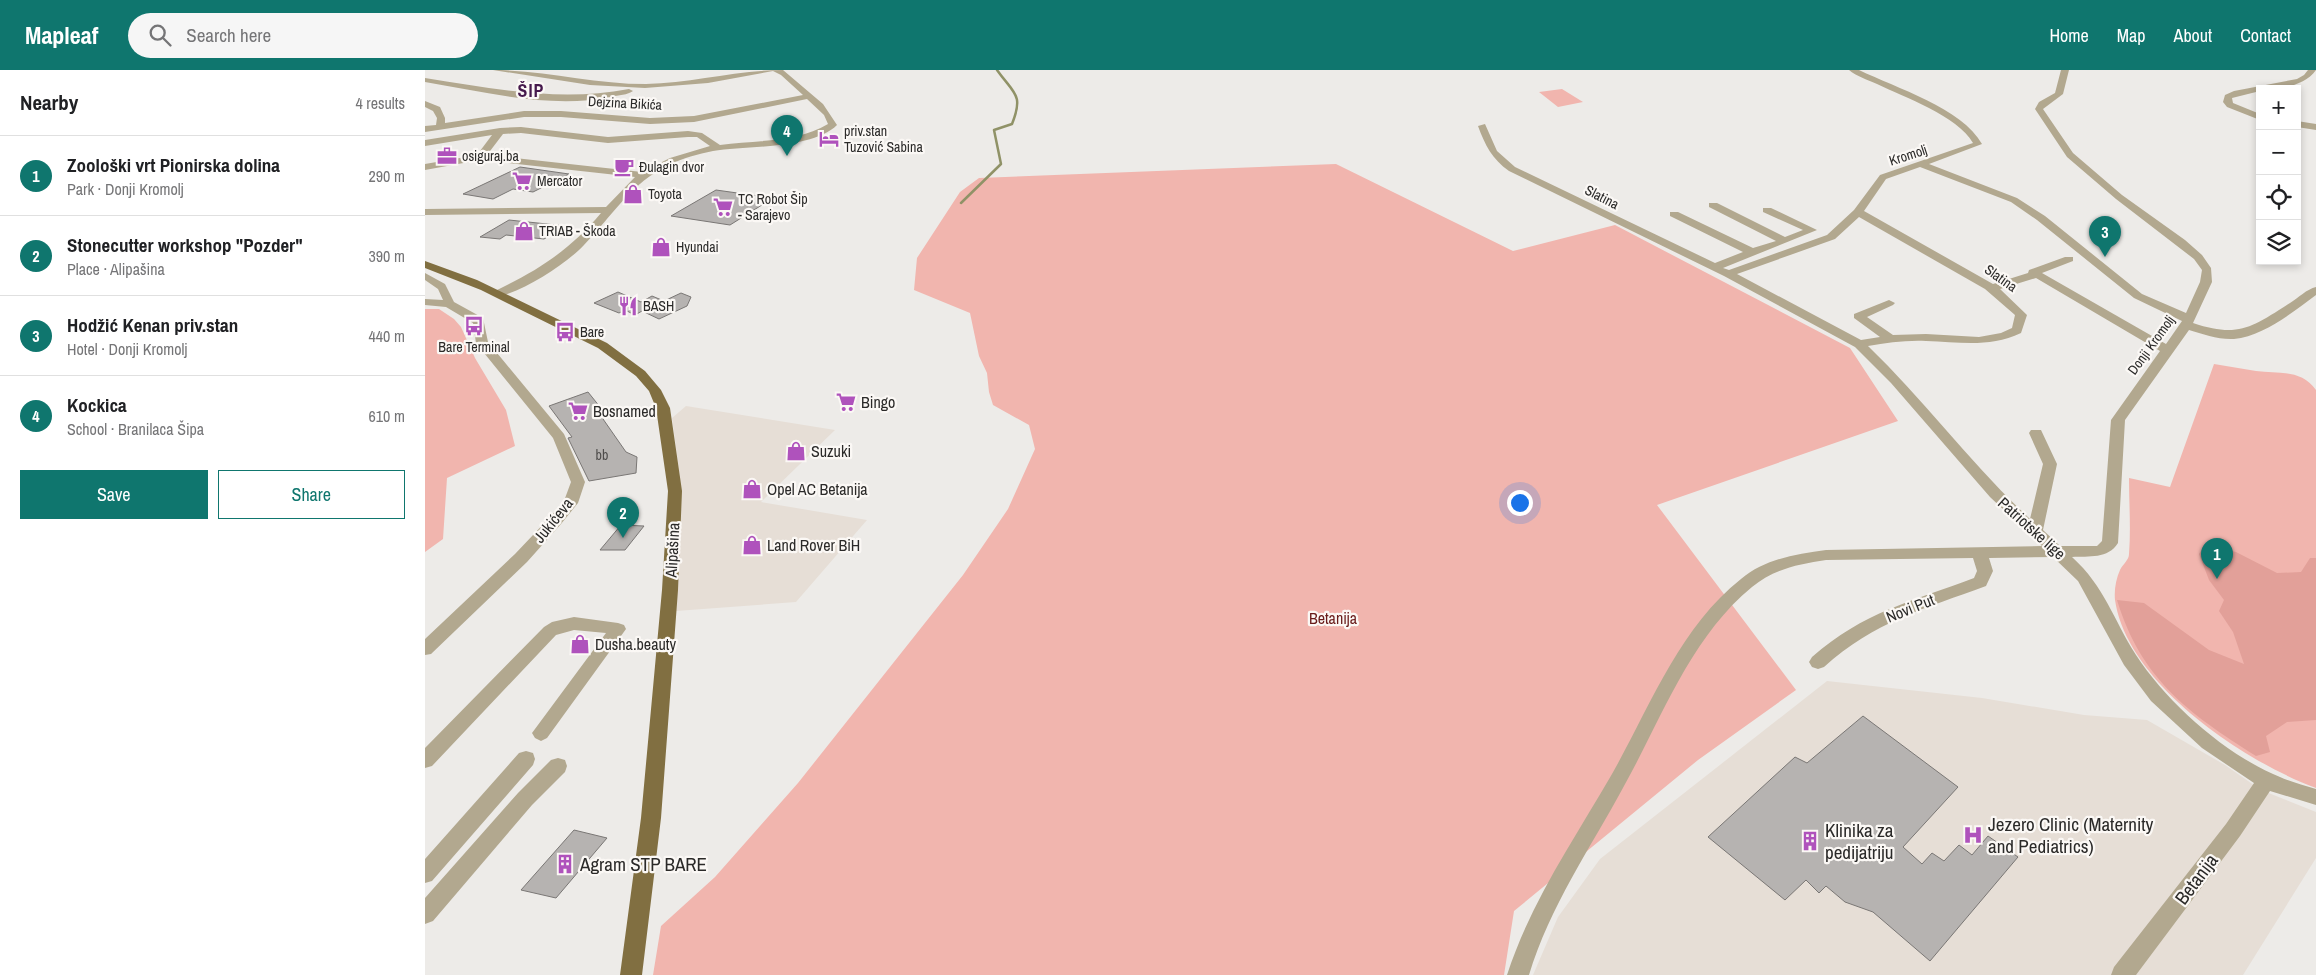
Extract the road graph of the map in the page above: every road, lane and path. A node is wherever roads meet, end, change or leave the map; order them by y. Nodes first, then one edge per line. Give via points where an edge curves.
1 (497, 70) edge
2 (770, 70) edge
3 (776, 70) edge
4 (1853, 70) edge
5 (2065, 70) edge
6 (2312, 70) edge
7 (575, 73) dead end
8 (561, 78) junction
9 (425, 80) edge
10 (2278, 85) edge
11 (647, 86) junction
12 (2256, 89) edge
13 (807, 96) junction
14 (425, 104) edge
15 (437, 109) junction
16 (425, 111) edge
17 (2256, 116) edge
18 (2301, 125) edge
19 (440, 126) junction
20 (1482, 126) dead end
21 (2316, 127) edge
22 (425, 129) edge
23 (500, 131) junction
24 (425, 143) edge
25 (718, 148) junction
26 (480, 157) junction
27 (1922, 165) junction
28 (425, 168) edge
29 (643, 175) junction
30 (1713, 205) dead end
31 (609, 210) junction
32 (1767, 210) dead end
33 (425, 212) edge
34 (1858, 212) junction
35 (1675, 214) dead end
36 (1647, 225) dead end
37 (1785, 241) junction
38 (1752, 252) junction
39 (2069, 260) dead end
40 (425, 264) edge
41 (1722, 268) junction
42 (2035, 275) junction
43 (425, 276) edge
44 (1992, 288) junction
45 (2316, 290) edge
46 (493, 292) junction
47 (425, 302) edge
48 (1889, 303) dead end
49 (449, 304) junction
50 (2187, 322) junction
51 (1891, 339) junction
52 (1859, 344) junction
53 (2167, 350) junction
54 (2036, 433) dead end
55 (2035, 532) junction
56 (2055, 550) junction
57 (1978, 552) junction
58 (425, 649) edge
59 (1818, 662) dead end
60 (541, 734) dead end
61 (526, 759) dead end
62 (425, 760) edge
63 (558, 766) dead end
64 (2267, 780) junction
65 (2316, 797) edge
66 (425, 874) edge
67 (425, 914) edge
68 (631, 975) edge
69 (1518, 975) edge
70 (2122, 975) edge

1 - 8 street
2 - 11 street via 721,79
3 - 13 street via 784,73
4 - 27 street, Kromolj via 1922,102 1977,139 1978,144 1970,148
5 - 50 street, Donji Kromolj via 2059,94 2039,109 2070,155 2198,257 2207,270 2206,282
6 - 10 street via 2307,78
7 - 8 street
8 - 11 street
9 - 11 street via 573,99 599,97
12 - 17 street via 2237,93 2228,97 2227,102
13 - 19 street, Dejzina Bikića via 686,119 643,121 524,114
13 - 25 street via 833,121 829,129 807,137
14 - 15 street
15 - 16 street
15 - 19 street
18 - 21 street
19 - 22 street, Dejzina Bikića
20 - 41 street, Slatina via 1491,150 1512,170
23 - 24 street, Dejzina Bikića
23 - 25 street, Dejzina Bikića via 521,130 608,140 688,134 699,135
23 - 26 street
25 - 29 street via 667,162
26 - 28 street
26 - 29 street
27 - 34 street, Kromolj via 1883,177
27 - 50 street via 2014,200 2138,296
29 - 31 street via 623,192
30 - 37 street
31 - 33 street
31 - 46 street via 577,246 533,274
32 - 37 street via 1812,230
34 - 41 street, Kromolj via 1831,237
34 - 44 street, Slatina
35 - 38 street
36 - 41 street
37 - 38 street
38 - 41 street
39 - 42 street via 2035,270
40 - 46 main road, Alipašina
41 - 52 street, Patriotske lige
42 - 44 street
42 - 53 street
43 - 49 street via 443,286
44 - 51 street, Slatina via 2008,299 2021,315 2017,330 2009,335 1979,341 1914,337
45 - 50 street via 2238,335 2225,335
46 - 68 main road, Alipašina via 607,348 637,370 659,396 663,408 675,491 670,590 651,818
47 - 49 street, Jukićeva
48 - 51 street via 1858,316
49 - 58 street, Jukićeva via 479,321 482,343 559,437 578,482 571,503 556,520 521,558
50 - 53 street, Donji Kromolj
51 - 52 street, Slatina
52 - 55 street, Patriotske lige via 1896,380 1995,494
53 - 56 street, Donji Kromolj via 2118,420 2111,544 2097,551
54 - 55 street via 2050,464
55 - 56 street, Patriotske lige
56 - 57 street
56 - 64 street, Patriotske lige via 2090,584 2131,661 2176,715 2227,755
57 - 59 street, Novi Put via 1985,570 1985,578 1981,582 1924,600 1875,622 1835,646
57 - 69 street via 1803,558 1771,568 1746,583 1721,606 1696,637 1550,896
60 - 62 street via 618,629 559,624
61 - 66 street
63 - 67 street
64 - 65 street, Patriotske lige
64 - 70 street, Betanija via 2233,830

